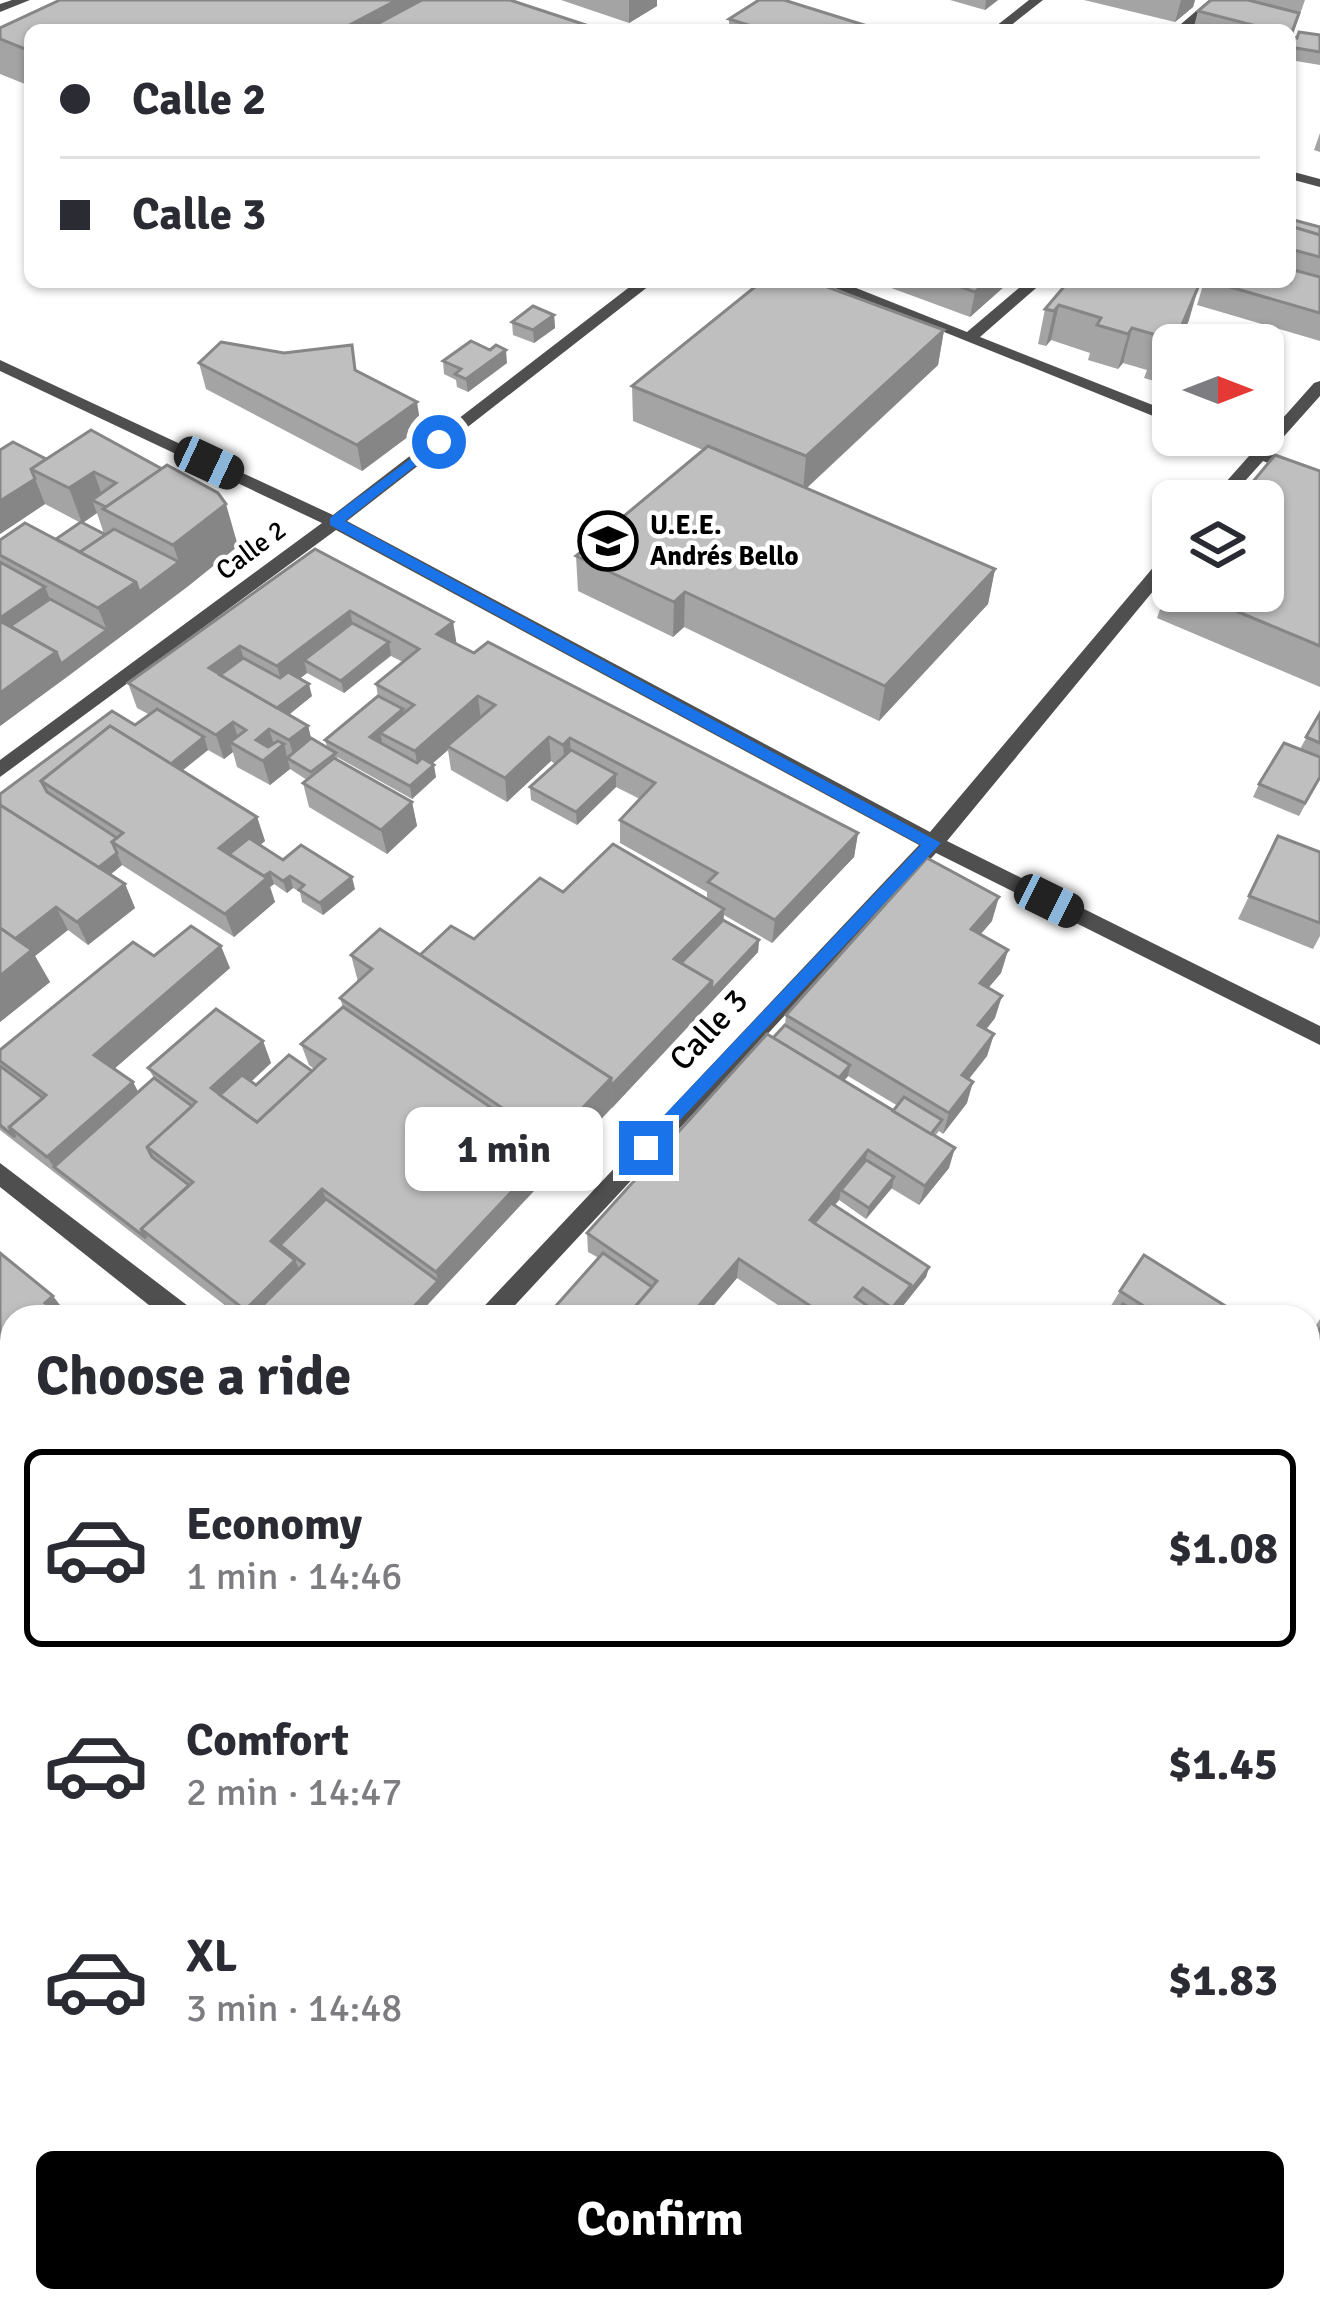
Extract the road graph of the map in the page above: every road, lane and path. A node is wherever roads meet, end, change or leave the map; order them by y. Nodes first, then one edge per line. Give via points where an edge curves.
1 (24, 0) edge
2 (1037, 0) edge
3 (1217, 0) edge
4 (0, 8) edge
5 (1005, 24) edge
6 (1187, 24) edge
7 (638, 288) edge
8 (844, 288) edge
9 (1028, 288) edge
10 (972, 336) junction
11 (0, 365) edge
12 (1320, 386) edge
13 (1152, 410) edge
14 (1284, 425) edge
15 (1255, 456) edge
16 (1262, 456) edge
17 (1320, 478) edge
18 (1235, 480) edge
19 (335, 521) junction
20 (1152, 580) edge
21 (0, 770) edge
22 (933, 843) junction
23 (1320, 1036) edge
24 (0, 1173) edge
25 (168, 1305) edge
26 (498, 1305) edge

1 - 4 street
2 - 5 street
3 - 6 street
7 - 19 street, Calle 2
8 - 10 street
9 - 10 street
10 - 13 street
11 - 19 street
12 - 14 street
15 - 18 street
16 - 17 street
19 - 21 street, Calle 2
19 - 22 street
20 - 22 street, Calle 3
22 - 23 street
22 - 26 street, Calle 3
24 - 25 street

